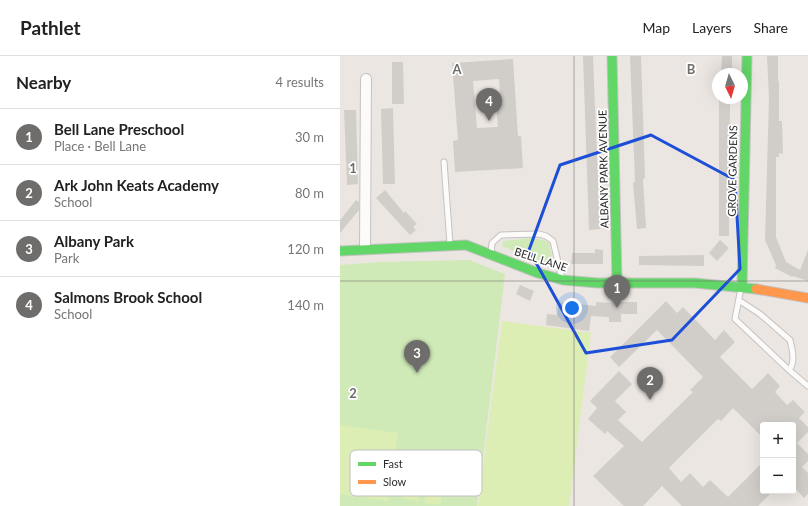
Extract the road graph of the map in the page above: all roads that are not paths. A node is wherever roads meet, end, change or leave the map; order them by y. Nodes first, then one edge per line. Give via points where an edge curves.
1 (612, 56) edge
2 (747, 56) edge
3 (366, 79) dead end
4 (444, 162) dead end
5 (450, 245) junction
6 (365, 249) junction
7 (340, 251) edge
8 (491, 253) junction
9 (563, 280) junction
10 (617, 282) junction
11 (742, 287) junction
12 (808, 298) edge
13 (740, 301) junction
14 (789, 370) junction
15 (808, 386) edge

1 - 10 street, ALBANY PARK AVENUE
2 - 11 street, GROVE GARDENS
3 - 6 street
4 - 5 lane
5 - 6 street, BELL LANE
5 - 8 street, BELL LANE via 466,245
6 - 7 street, BELL LANE
8 - 9 street, BELL LANE
8 - 9 lane via 492,243 501,234 546,236 553,241
9 - 10 street, BELL LANE
10 - 11 street, BELL LANE via 678,282
11 - 12 street, BELL LANE
11 - 13 lane
13 - 14 lane via 735,319
13 - 14 lane via 760,314 790,340 793,358
14 - 15 lane

